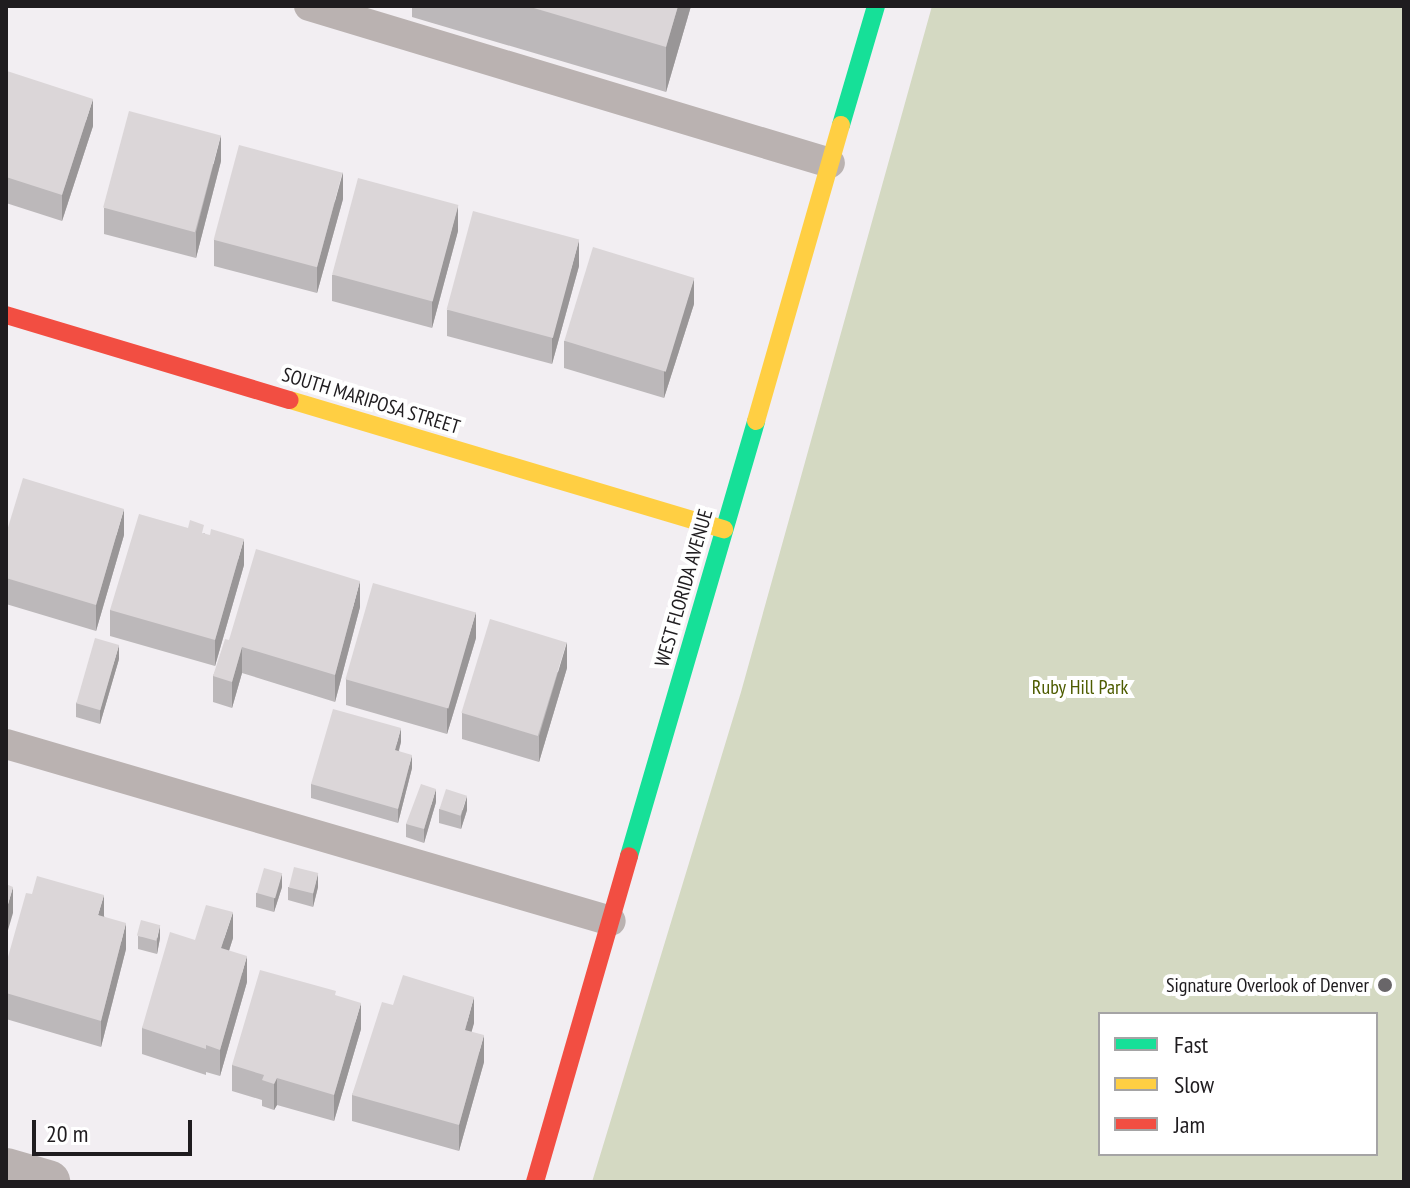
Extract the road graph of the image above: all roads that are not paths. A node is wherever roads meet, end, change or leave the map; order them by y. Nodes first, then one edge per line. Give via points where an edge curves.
1 (309, 6) edge
2 (876, 6) edge
3 (830, 163) junction
4 (6, 315) edge
5 (724, 529) junction
6 (6, 744) edge
7 (611, 921) junction
8 (6, 1170) edge
9 (48, 1182) edge
10 (535, 1182) edge

1 - 3 lane
2 - 3 street, WEST FLORIDA AVENUE
3 - 5 street, WEST FLORIDA AVENUE
4 - 5 street, SOUTH MARIPOSA STREET
5 - 7 street, WEST FLORIDA AVENUE
6 - 7 lane
7 - 10 street, WEST FLORIDA AVENUE
8 - 9 street

